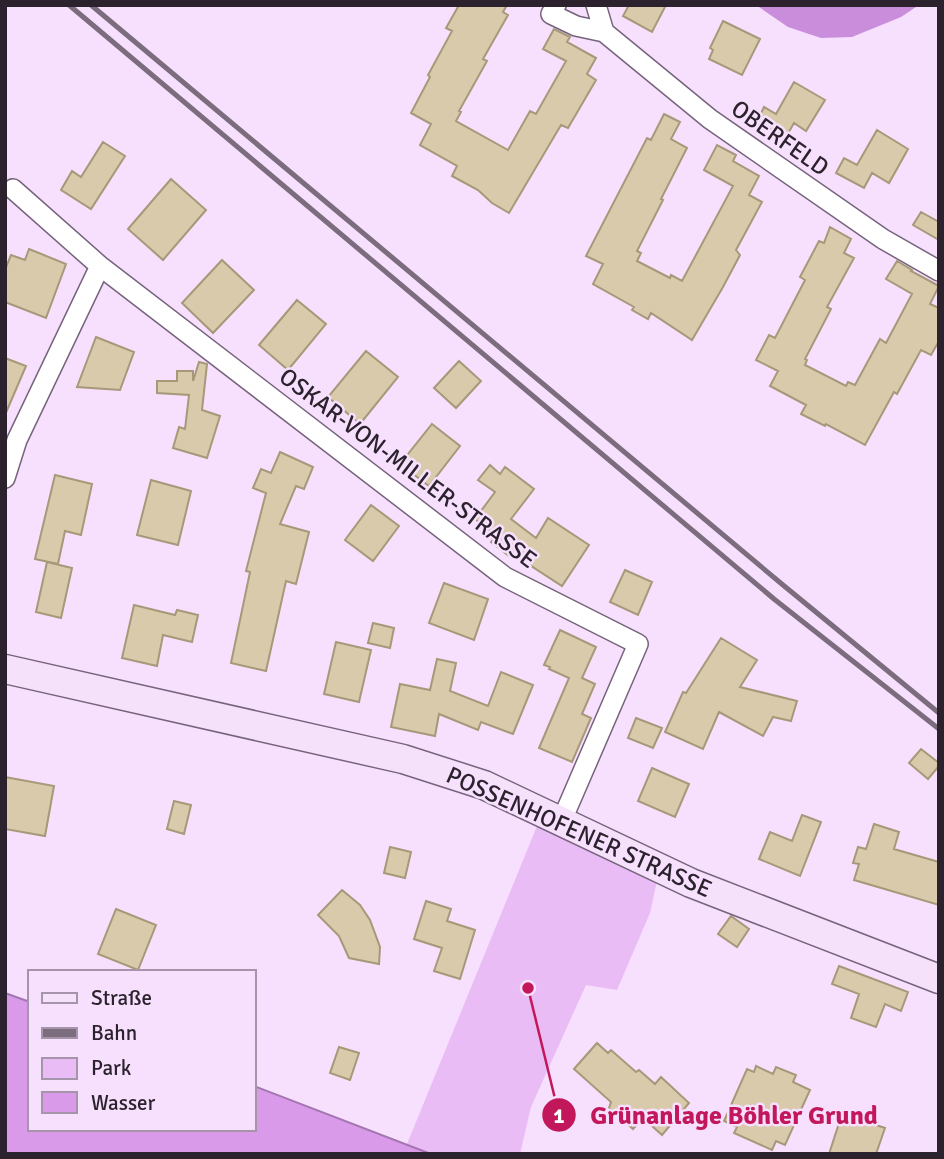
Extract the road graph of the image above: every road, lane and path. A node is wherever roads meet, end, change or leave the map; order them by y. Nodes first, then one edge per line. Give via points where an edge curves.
1 (556, 5) edge
2 (596, 5) edge
3 (604, 32) junction
4 (13, 189) dead end
5 (100, 266) junction
6 (939, 271) edge
7 (5, 478) edge
8 (5, 669) edge
9 (562, 820) junction
10 (939, 979) edge

1 - 3 street, OBERFELD via 551,14
2 - 3 street
3 - 6 street, OBERFELD via 710,119 883,239
4 - 5 street, OSKAR-VON-MILLER-STRASSE
5 - 7 street via 17,440
5 - 9 street, OSKAR-VON-MILLER-STRASSE via 505,577 638,644
8 - 9 main road, POSSENHOFENER STRASSE via 403,759 484,785
9 - 10 main road, POSSENHOFENER STRASSE via 691,883

